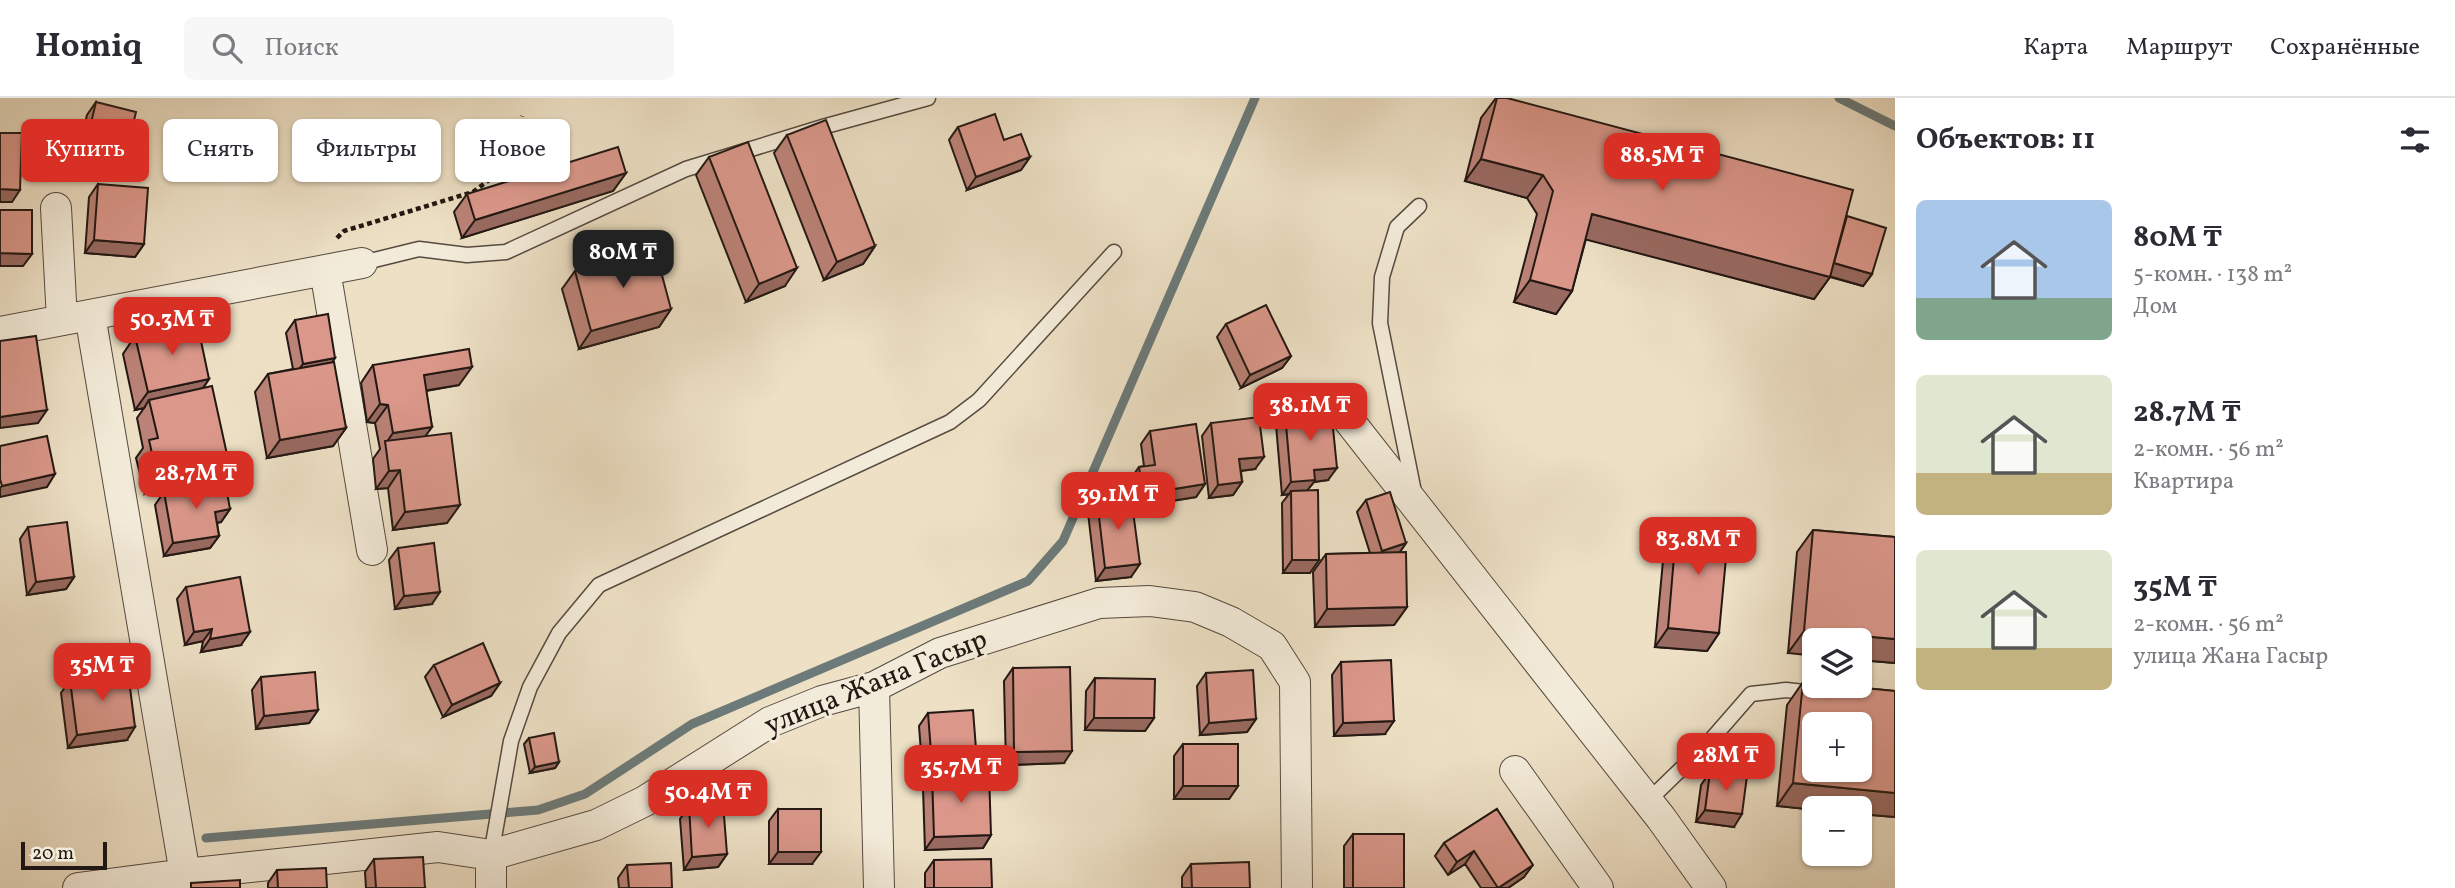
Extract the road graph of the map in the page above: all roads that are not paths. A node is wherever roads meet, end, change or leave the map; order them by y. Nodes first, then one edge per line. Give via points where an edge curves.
1 (929, 98) edge
2 (1419, 206) dead end
3 (56, 208) dead end
4 (1114, 252) dead end
5 (362, 264) joint
6 (325, 270) junction
7 (76, 318) junction
8 (0, 332) edge
9 (1332, 399) dead end
10 (1417, 507) junction
11 (372, 550) dead end
12 (874, 687) junction
13 (1802, 692) edge
14 (1515, 771) dead end
15 (1648, 801) junction
16 (491, 855) junction
17 (185, 874) junction
18 (78, 888) edge
19 (491, 888) edge
20 (879, 888) edge
21 (1297, 888) edge
22 (1598, 888) edge
23 (1711, 888) edge

1 - 5 lane via 686,169 506,252 467,255 419,249
2 - 10 lane via 1397,227 1382,277 1380,323
3 - 7 street
4 - 16 lane via 979,400 950,422 599,586 559,633 530,687 511,741
5 - 6 street
6 - 7 street
6 - 11 street
7 - 8 street
7 - 17 street
9 - 10 street
10 - 15 street
12 - 16 street, улица Жана Гасыр via 770,722 645,801 596,825
12 - 20 street
12 - 21 street, улица Жана Гасыр via 940,653 1098,603 1150,601 1195,607 1231,622 1272,646 1295,682
13 - 15 lane via 1751,694
14 - 22 street
15 - 23 street
16 - 17 street, улица Жана Гасыр via 438,848
16 - 19 street
17 - 18 street, улица Жана Гасыр

